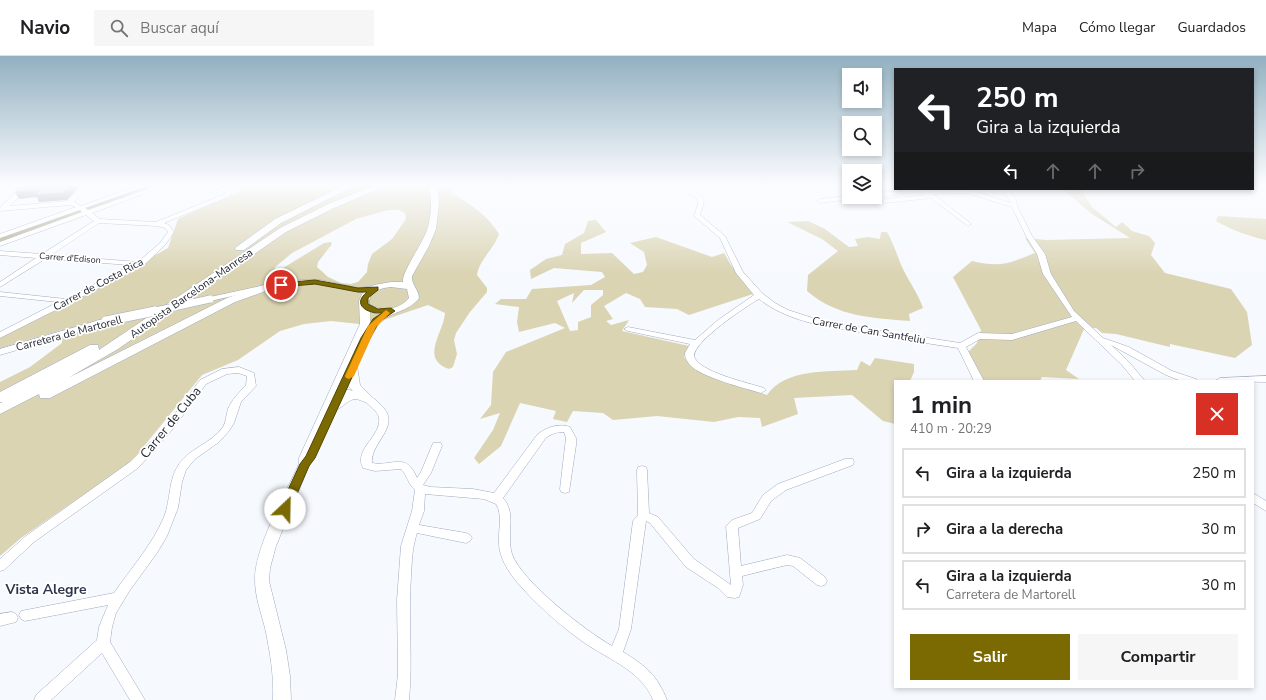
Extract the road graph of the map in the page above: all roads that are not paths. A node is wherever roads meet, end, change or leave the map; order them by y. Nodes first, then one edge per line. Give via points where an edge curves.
1 (74, 214) edge
2 (76, 214) edge
3 (88, 214) edge
4 (182, 214) edge
5 (292, 214) edge
6 (301, 214) edge
7 (315, 214) edge
8 (431, 214) edge
9 (435, 214) edge
10 (698, 214) edge
11 (955, 214) edge
12 (1018, 214) edge
13 (98, 221) junction
14 (157, 224) junction
15 (968, 224) dead end
16 (0, 236) edge
17 (251, 240) junction
18 (0, 244) edge
19 (0, 253) edge
20 (45, 256) junction
21 (140, 264) junction
22 (326, 283) junction
23 (0, 285) edge
24 (386, 285) junction
25 (270, 286) junction
26 (410, 287) junction
27 (375, 288) junction
28 (0, 294) edge
29 (759, 295) junction
30 (67, 301) junction
31 (364, 304) junction
32 (391, 311) junction
33 (1077, 318) junction
34 (628, 329) dead end
35 (0, 335) edge
36 (1101, 340) junction
37 (696, 343) junction
38 (21, 346) junction
39 (960, 346) junction
40 (0, 352) edge
41 (0, 358) edge
42 (353, 368) junction
43 (1266, 379) edge
44 (340, 380) junction
45 (978, 380) edge
46 (1139, 380) edge
47 (1190, 380) edge
48 (1243, 380) edge
49 (762, 390) dead end
50 (341, 392) junction
51 (356, 395) junction
52 (0, 398) edge
53 (368, 399) junction
54 (334, 407) junction
55 (0, 409) edge
56 (0, 416) edge
57 (436, 446) dead end
58 (849, 462) dead end
59 (305, 464) junction
60 (642, 470) dead end
61 (419, 488) junction
62 (565, 489) dead end
63 (497, 498) junction
64 (1254, 498) edge
65 (1266, 507) edge
66 (644, 516) junction
67 (412, 528) junction
68 (466, 538) dead end
69 (0, 566) edge
70 (736, 572) junction
71 (822, 581) dead end
72 (117, 598) junction
73 (25, 615) dead end
74 (103, 643) junction
75 (616, 654) junction
76 (41, 700) edge
77 (138, 700) edge
78 (282, 700) edge
79 (402, 700) edge
80 (660, 700) edge

1 - 16 street
2 - 18 street
3 - 13 street
4 - 14 street
5 - 17 highway
6 - 17 highway
7 - 55 highway, Autopista Barcelona-Manresa via 283,230 120,342
8 - 24 main road via 425,236 403,272
9 - 26 main road via 426,245 408,275
10 - 29 street, Carrer de Can Santfeliu via 723,237 740,273
11 - 15 street
12 - 33 street via 1041,254 1047,274
13 - 14 street
13 - 20 street
14 - 21 street, Carrer de Costa Rica via 167,226 171,232 163,244
17 - 52 highway via 137,322
19 - 20 street, Carrer d'Edison
20 - 21 street, Carrer d'Edison
20 - 23 street
21 - 30 street, Carrer de Costa Rica
22 - 25 street, Carretera de Martorell via 303,282
22 - 27 street, Carretera de Martorell via 358,290
22 - 31 street, Carretera de Martorell via 360,298
24 - 26 main road
24 - 27 main road
25 - 38 street, Carretera de Martorell, bridge via 106,322
25 - 56 highway via 231,300 81,378
26 - 32 main road via 414,293 412,301
27 - 31 main road via 367,294
28 - 30 street
29 - 37 street
29 - 39 street, Carrer de Can Santfeliu via 785,312 824,324
30 - 35 street, Carrer de Costa Rica
31 - 32 main road via 376,311
31 - 44 main road via 366,324
32 - 42 main road via 380,317 372,326
33 - 36 street
33 - 39 street via 1012,337 978,336
34 - 37 street
36 - 46 street
36 - 47 street via 1125,348 1166,373
37 - 49 street via 689,352 690,360 696,366
38 - 40 street, Carretera de Martorell
38 - 41 street via 21,350
39 - 45 street
42 - 50 main road
42 - 53 main road via 354,386
43 - 48 street
44 - 50 main road
44 - 59 main road via 305,458
50 - 51 main road
50 - 54 main road
51 - 53 main road
51 - 54 main road
53 - 61 street via 381,409 384,420 367,456 367,465 375,468 404,466
54 - 59 main road
57 - 61 street
58 - 70 street via 782,486 767,498 756,516 732,526
59 - 78 main road via 262,568 262,581 282,676
60 - 66 street
61 - 63 street
61 - 67 street via 418,511
62 - 63 street via 571,438 567,429 558,429 541,437
63 - 75 street via 504,508 508,558 518,575 583,634
64 - 65 street
66 - 70 street via 654,520 690,562 731,593 737,590
66 - 75 street via 639,521 625,629
67 - 68 street
67 - 79 street via 407,546
69 - 72 street, Carrer de Cuba via 30,539 134,466 169,428 203,382 225,371 246,372 250,375 251,386 234,404 226,429 188,459 182,468 177,478 173,508 161,536
70 - 71 street via 787,560 796,562
72 - 73 street
72 - 74 street, Carrer de Cuba via 107,618
74 - 76 street
74 - 77 street
75 - 80 street via 652,683

